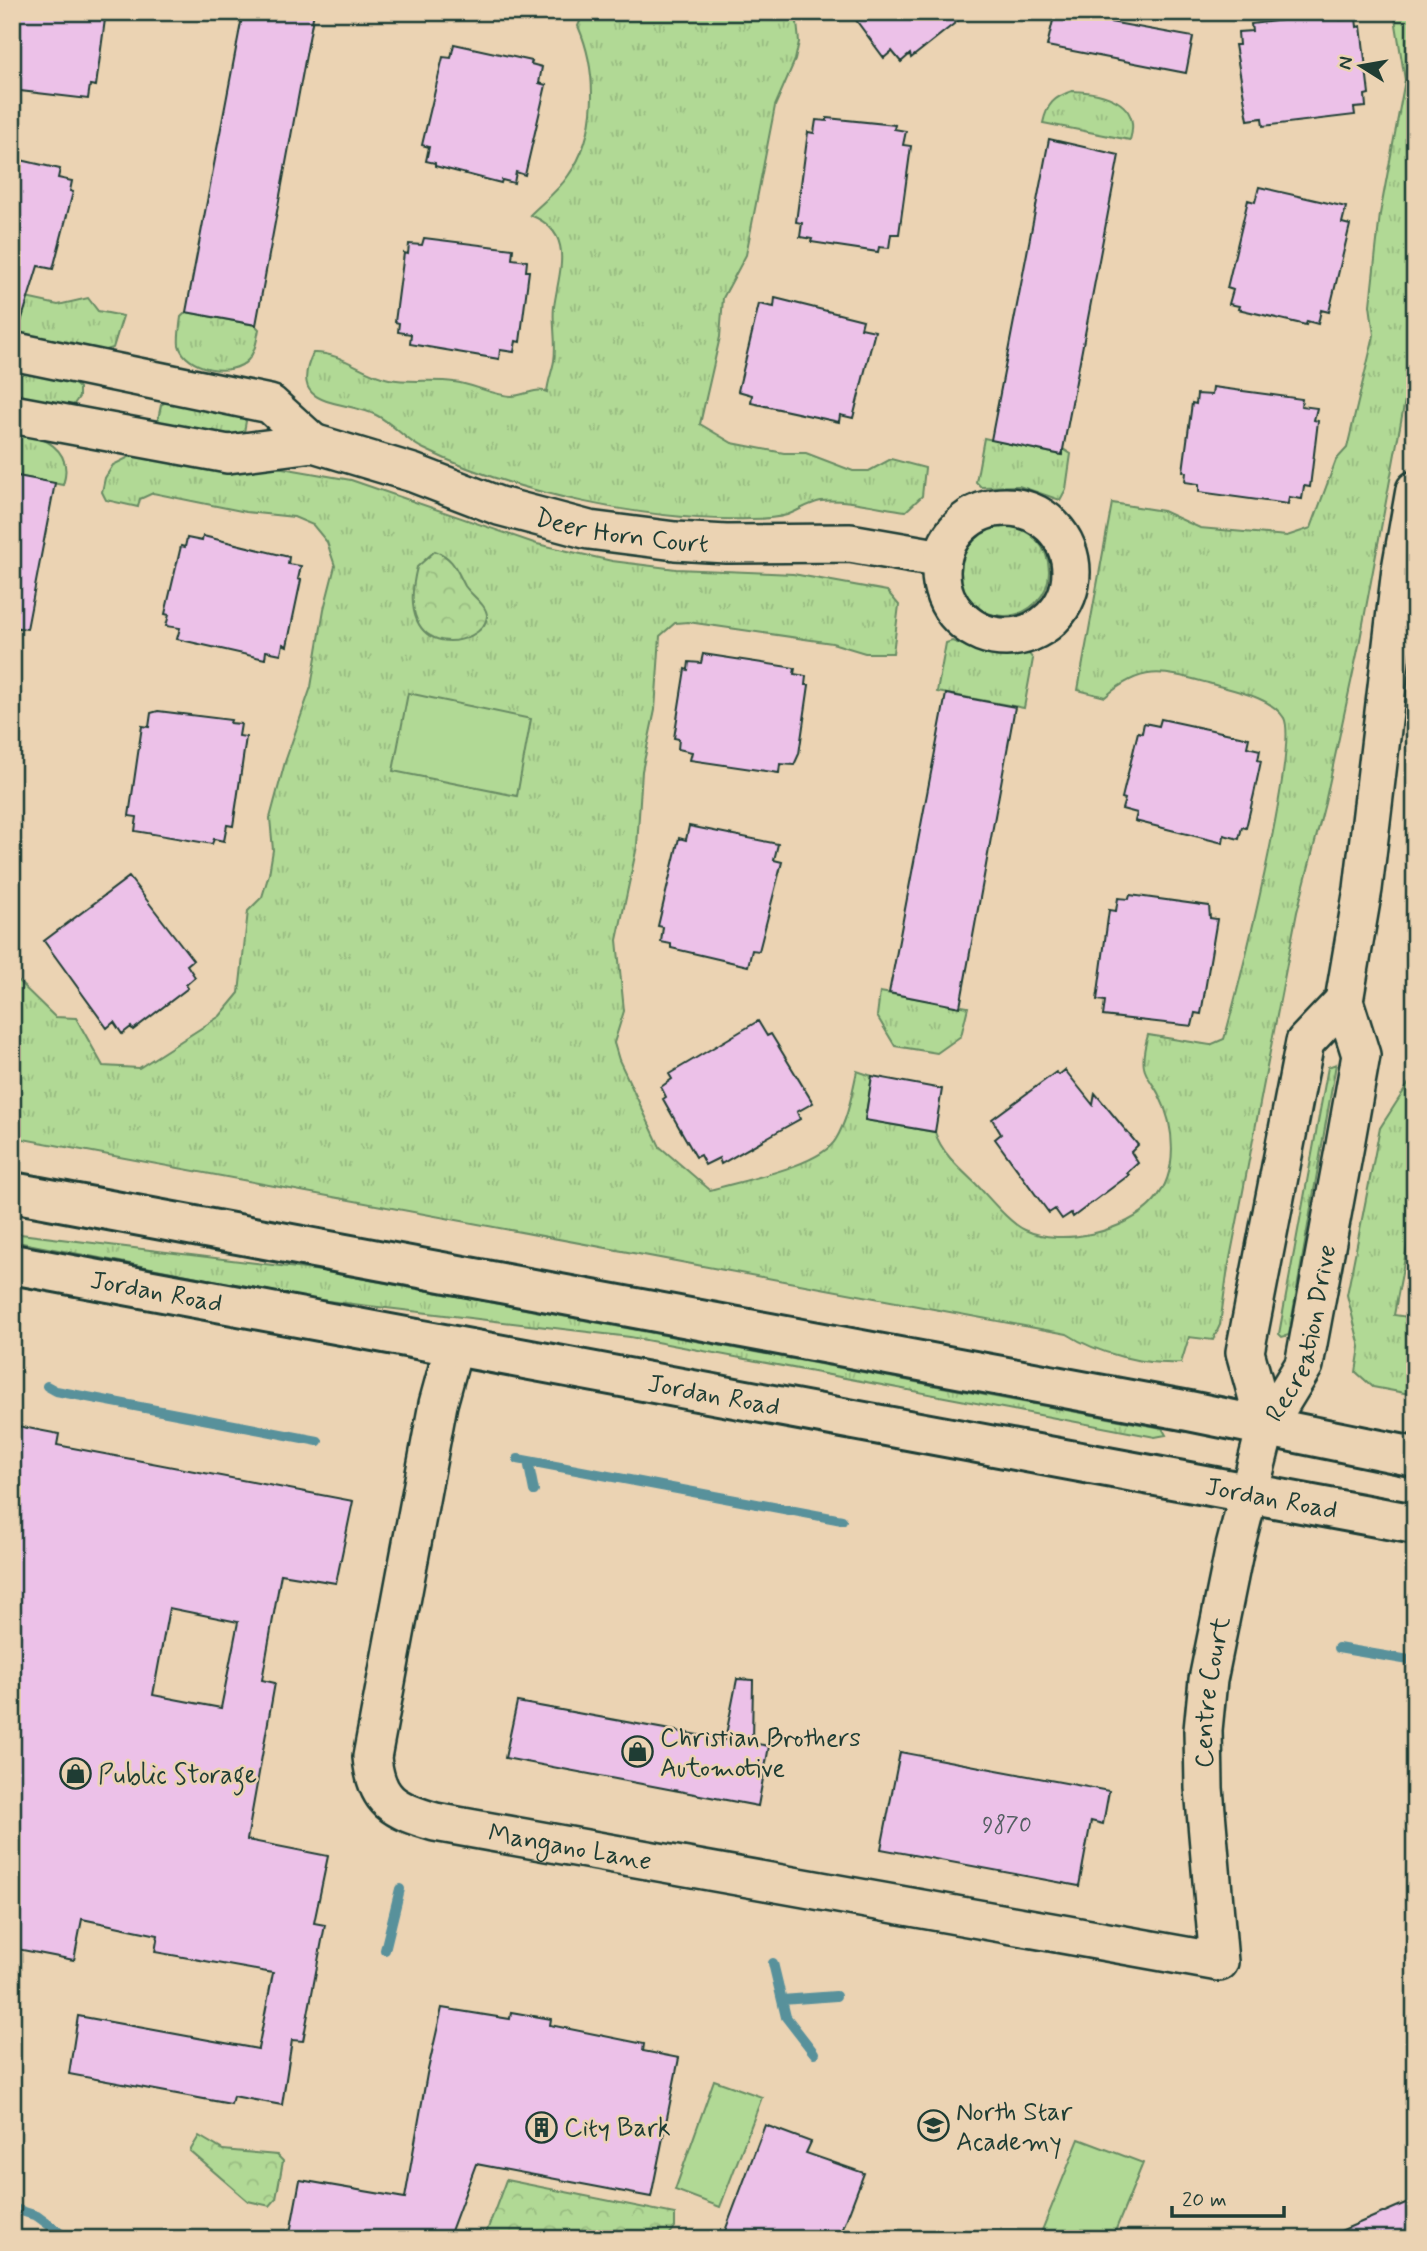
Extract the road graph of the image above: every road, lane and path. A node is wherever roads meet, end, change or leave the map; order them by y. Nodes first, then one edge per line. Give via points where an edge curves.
1 (12, 351) edge
2 (12, 414) edge
3 (313, 443) junction
4 (1415, 490) edge
5 (942, 559) dead end
6 (1344, 1001) junction
7 (12, 1192) edge
8 (12, 1264) edge
9 (454, 1346) junction
10 (1266, 1427) junction
11 (1415, 1457) edge
12 (1248, 1494) junction
13 (1415, 1524) edge
14 (1219, 1962) joint

1 - 3 street, Deer Horn Court via 270,404
2 - 3 street, Deer Horn Court via 228,454
3 - 5 street, Deer Horn Court via 413,473 499,506 589,530 726,544 850,543
4 - 6 street, Recreation Drive
6 - 10 street, Recreation Drive via 1360,1055 1342,1159 1304,1365
6 - 10 street, Recreation Drive via 1305,1042 1245,1352
7 - 10 main road
8 - 9 main road, Jordan Road
9 - 12 main road, Jordan Road
9 - 14 street, Mangano Lane via 438,1404 372,1757 381,1794 394,1806 435,1822
10 - 11 main road
10 - 12 street, Centre Court
12 - 13 main road, Jordan Road
12 - 14 street, Centre Court via 1208,1680 1203,1730

